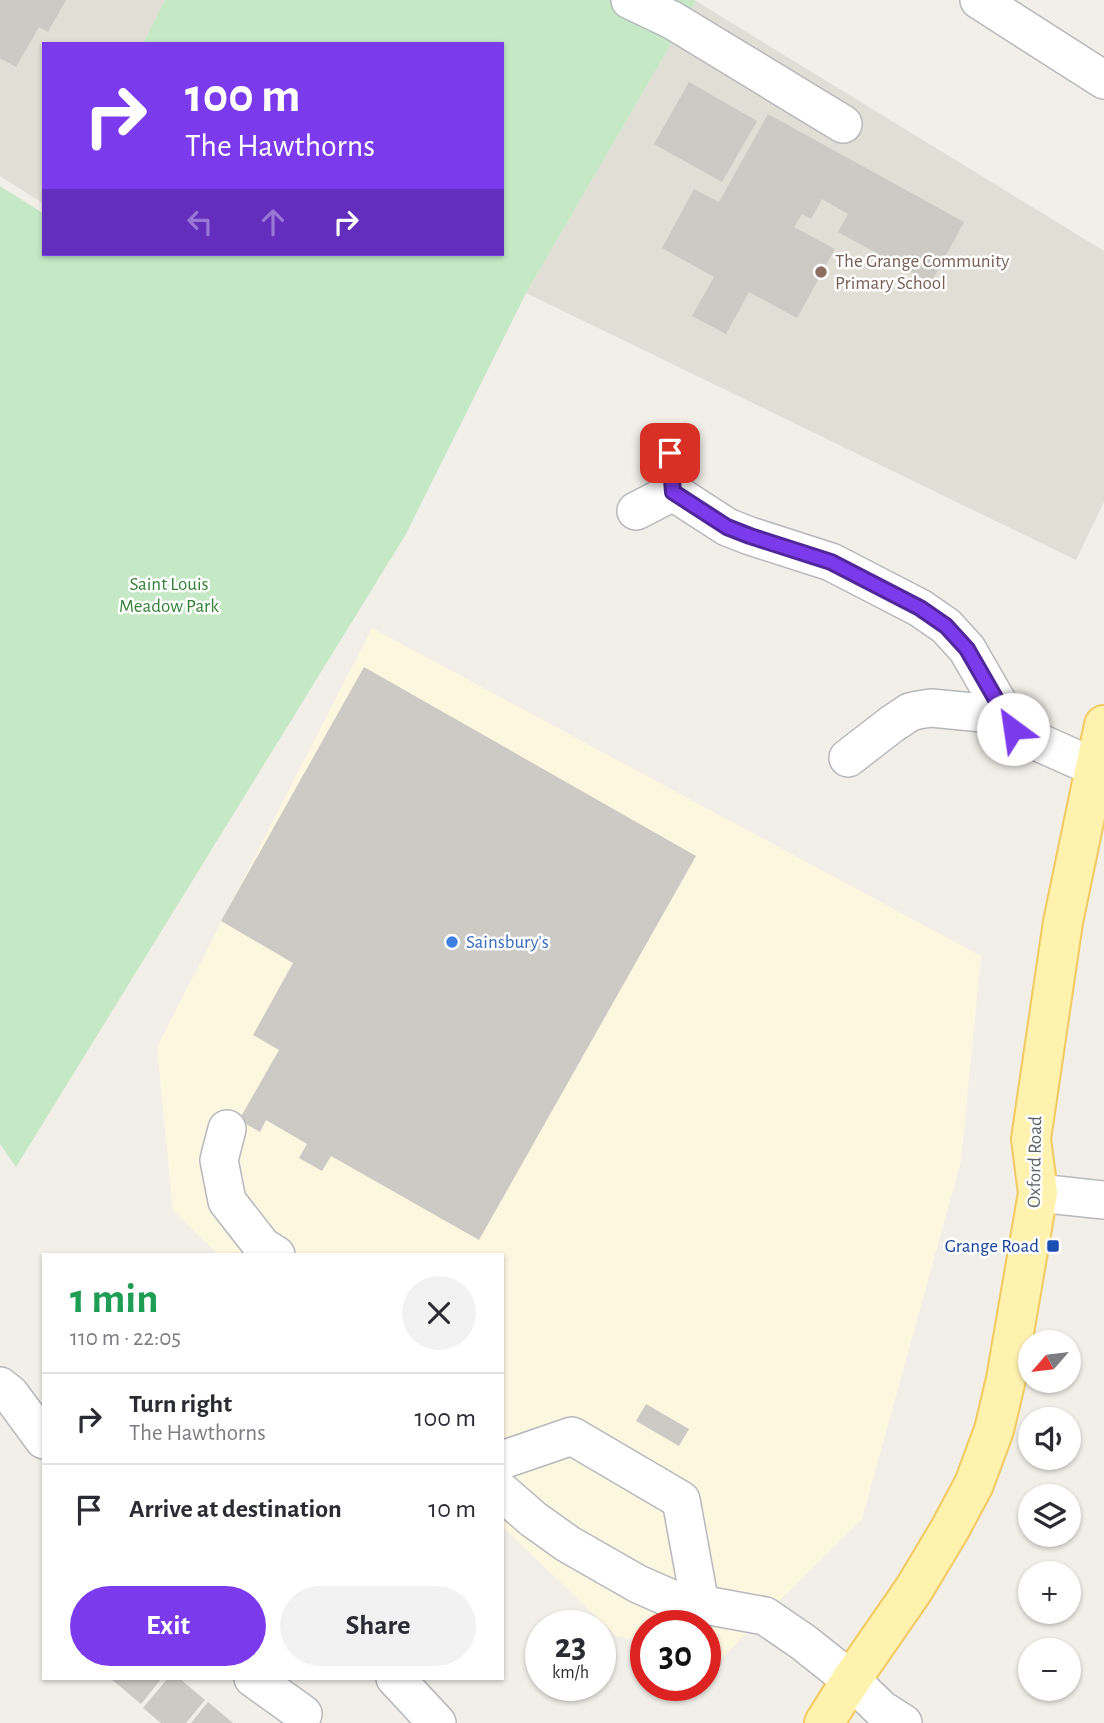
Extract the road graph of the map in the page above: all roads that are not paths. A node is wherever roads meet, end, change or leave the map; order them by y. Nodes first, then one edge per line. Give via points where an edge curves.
1 (630, 0) edge
2 (979, 0) edge
3 (1104, 80) edge
4 (843, 124) dead end
5 (670, 453) dead end
6 (673, 492) junction
7 (636, 511) dead end
8 (1004, 715) junction
9 (1104, 725) edge
10 (848, 758) dead end
11 (1094, 767) junction
12 (227, 1129) dead end
13 (1038, 1193) junction
14 (1104, 1200) edge
15 (273, 1253) edge
16 (0, 1386) edge
17 (42, 1437) edge
18 (504, 1459) edge
19 (504, 1494) edge
20 (699, 1604) junction
21 (256, 1680) edge
22 (397, 1680) edge
23 (851, 1680) junction
24 (303, 1714) dead end
25 (438, 1723) edge
26 (824, 1723) edge
27 (903, 1723) edge

1 - 4 street via 672,20
2 - 3 street
5 - 6 street
6 - 7 street
6 - 8 street via 727,527 831,562 920,608 946,626 967,649
8 - 10 street via 918,709
8 - 11 street via 1022,735
9 - 11 main road, Oxford Road
11 - 13 main road, Oxford Road via 1063,922 1031,1139
12 - 15 street via 219,1160 227,1201 262,1246
13 - 14 street
13 - 23 main road, Oxford Road via 1006,1379 978,1474 914,1589
16 - 17 street
18 - 20 street via 572,1436 681,1500
19 - 20 street via 568,1545 638,1584 672,1599
20 - 23 street via 765,1616
21 - 24 street
22 - 25 street
23 - 26 main road, Oxford Road
23 - 27 street

